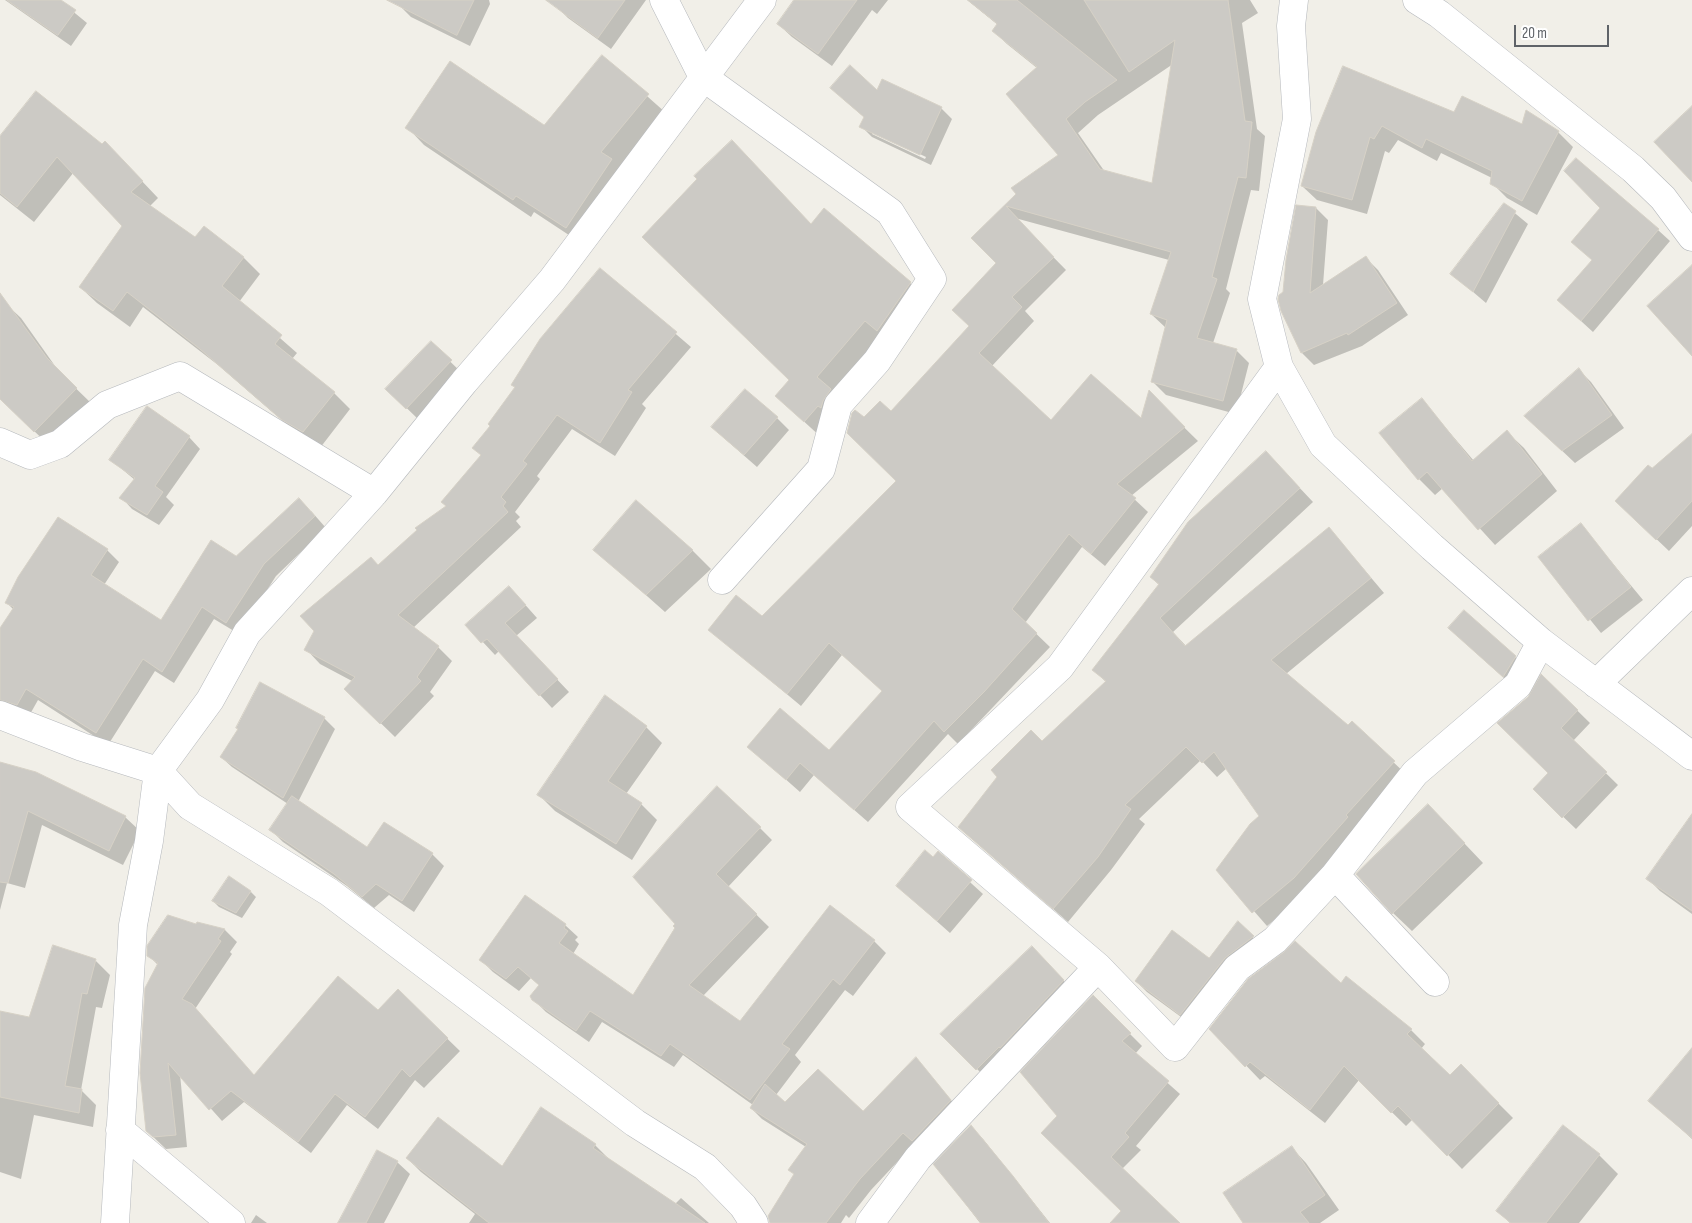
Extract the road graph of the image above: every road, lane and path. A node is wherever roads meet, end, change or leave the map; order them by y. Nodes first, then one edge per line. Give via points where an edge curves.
1 (664, 0) edge
2 (762, 0) edge
3 (1294, 0) edge
4 (1417, 0) edge
5 (703, 77) junction
6 (1692, 237) edge
7 (1279, 367) junction
8 (0, 442) edge
9 (374, 493) junction
10 (722, 580) dead end
11 (1692, 591) edge
12 (1541, 642) junction
13 (1596, 684) junction
14 (0, 715) edge
15 (1692, 756) edge
16 (158, 771) junction
17 (1334, 875) junction
18 (1098, 967) junction
19 (1435, 982) dead end
20 (120, 1130) junction
21 (115, 1223) edge
22 (231, 1223) edge
23 (754, 1223) edge
24 (870, 1223) edge

1 - 5 street
2 - 5 street
3 - 7 street via 1291,26 1297,120 1262,299
4 - 6 street via 1633,168 1663,198
5 - 9 street via 552,280
5 - 10 street via 890,212 932,279 877,361 838,405 821,469
7 - 12 street via 1324,446 1432,547
7 - 18 street via 1060,667 910,808
8 - 9 street via 30,455 60,444 108,405 180,376
9 - 16 street via 247,633 210,700
11 - 13 street
12 - 13 street
12 - 17 street via 1518,686 1415,774
13 - 15 street
14 - 16 street via 82,747
16 - 20 street via 133,925
16 - 23 street via 190,806 329,892 635,1123 705,1167 743,1206
17 - 18 street via 1275,940 1237,968 1175,1047
17 - 19 street
18 - 24 street via 918,1158
20 - 21 street
20 - 22 street

